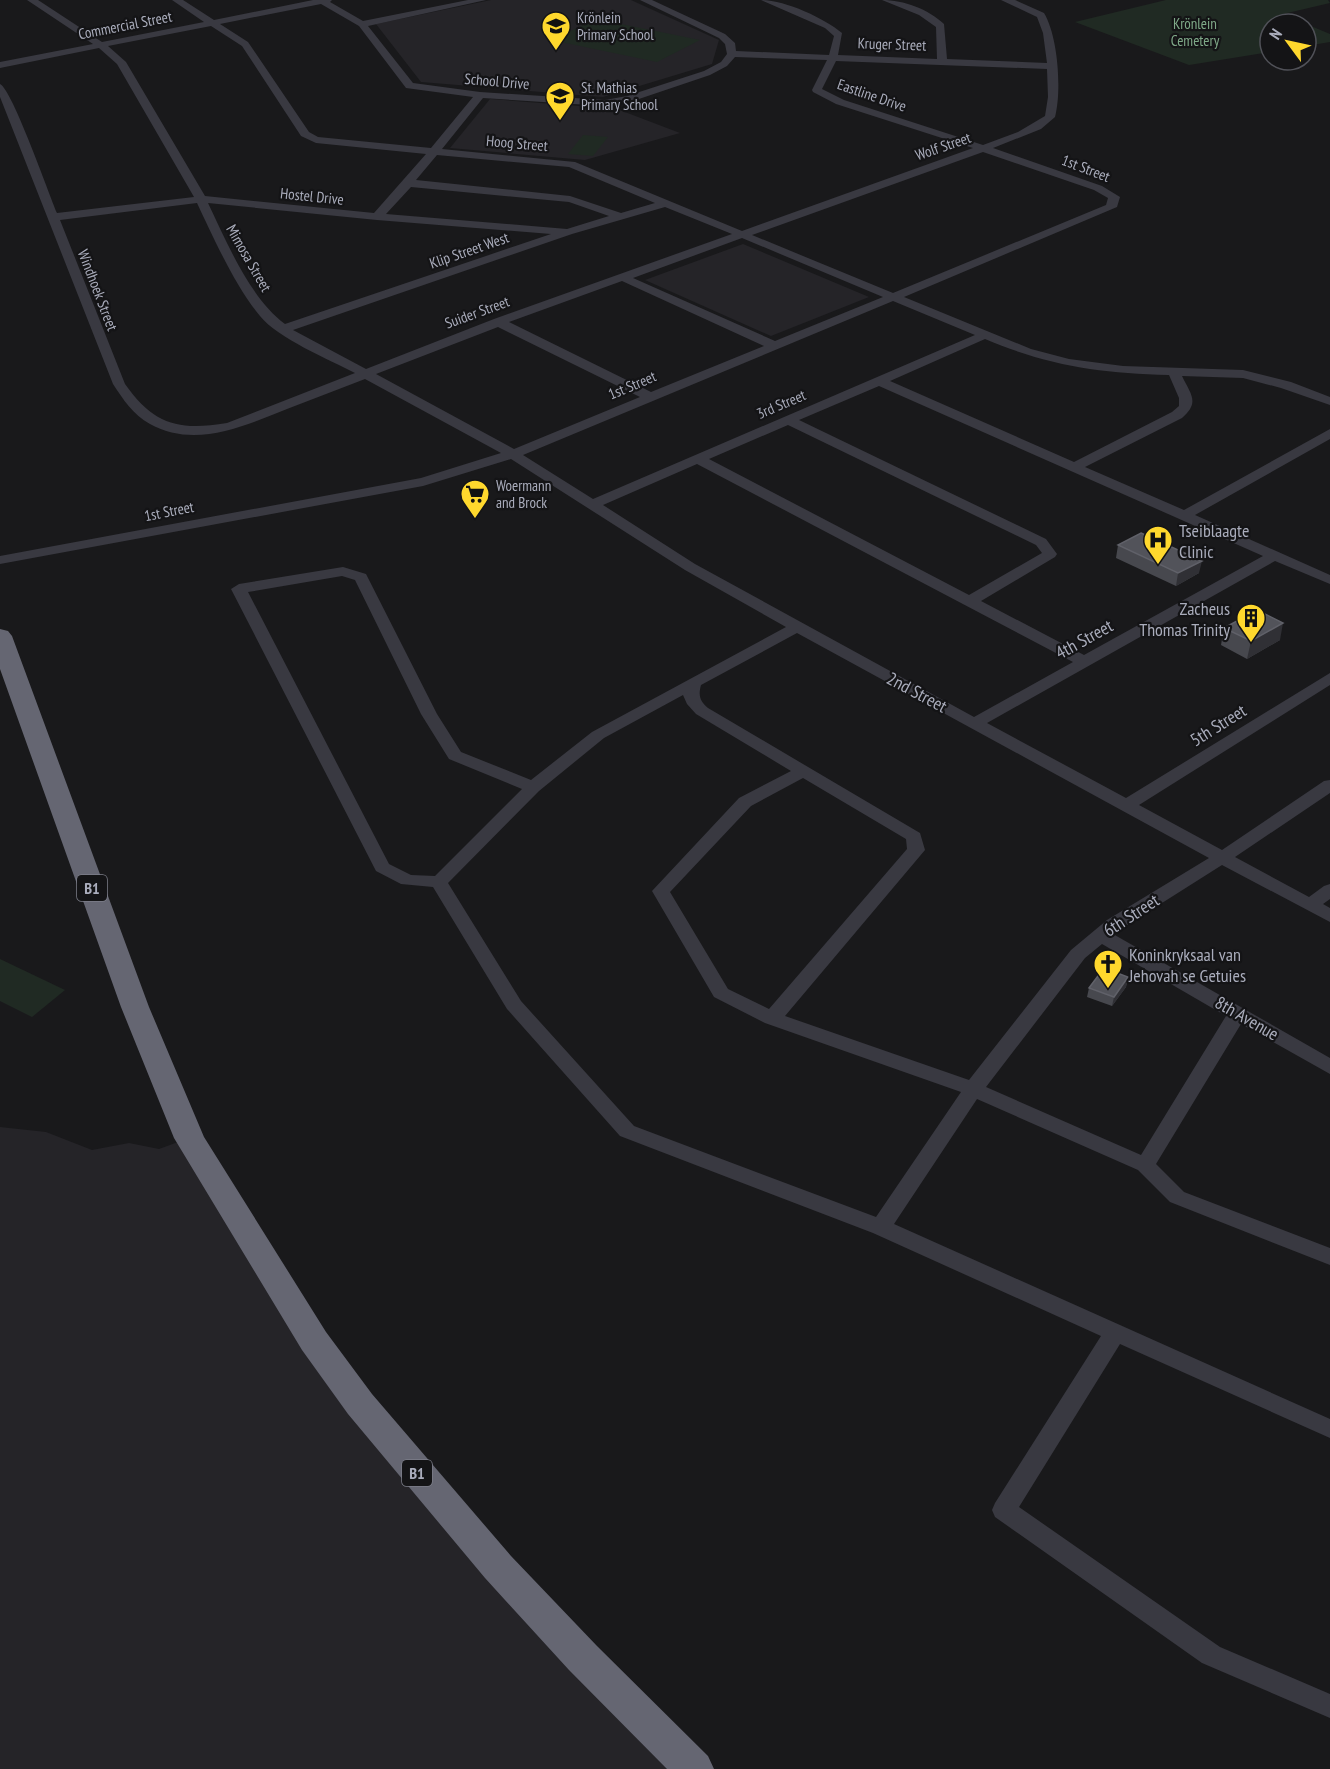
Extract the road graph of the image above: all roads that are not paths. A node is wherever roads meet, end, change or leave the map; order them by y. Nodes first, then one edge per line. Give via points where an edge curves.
1 (32, 0) edge
2 (177, 0) edge
3 (324, 0) edge
4 (481, 0) edge
5 (645, 0) edge
6 (766, 0) edge
7 (886, 0) edge
8 (1006, 0) edge
9 (212, 22) junction
10 (362, 24) junction
11 (101, 45) junction
12 (732, 54) junction
13 (833, 57) junction
14 (942, 61) junction
15 (0, 65) edge
16 (1052, 66) junction
17 (0, 87) edge
18 (480, 95) junction
19 (983, 148) junction
20 (434, 151) junction
21 (408, 183) junction
22 (201, 200) junction
23 (665, 203) junction
24 (620, 216) junction
25 (54, 217) junction
26 (376, 217) junction
27 (568, 232) junction
28 (738, 234) junction
29 (622, 277) junction
30 (891, 297) junction
31 (498, 322) junction
32 (283, 328) junction
33 (985, 335) junction
34 (773, 345) junction
35 (366, 372) junction
36 (1174, 373) junction
37 (877, 380) junction
38 (649, 396) junction
39 (1330, 401) edge
40 (786, 419) junction
41 (230, 427) joint
42 (1330, 433) edge
43 (513, 454) junction
44 (696, 458) junction
45 (1074, 467) junction
46 (591, 505) junction
47 (1184, 516) junction
48 (1275, 555) junction
49 (0, 560) edge
50 (1330, 580) edge
51 (970, 601) junction
52 (797, 627) junction
53 (0, 636) edge
54 (1085, 662) junction
55 (1330, 678) edge
56 (695, 681) junction
57 (975, 723) junction
58 (804, 771) junction
59 (1330, 785) edge
60 (533, 787) junction
61 (1127, 805) junction
62 (1223, 857) junction
63 (439, 882) junction
64 (1330, 890) edge
65 (1310, 904) junction
66 (1330, 916) edge
67 (1100, 934) junction
68 (1239, 1013) junction
69 (772, 1018) junction
70 (1330, 1067) edge
71 (972, 1089) junction
72 (1145, 1165) junction
73 (881, 1227) junction
74 (1330, 1257) edge
75 (1115, 1333) junction
76 (1330, 1429) edge
77 (1330, 1706) edge
78 (694, 1769) edge

1 - 11 street, Mimosa Street
2 - 9 street, Hoog Street
3 - 9 street, Commercial Street
3 - 10 street, School Drive
4 - 10 street
5 - 12 street via 722,36 730,43
6 - 13 street, Eastline Drive via 837,32
7 - 14 street via 939,23
8 - 16 street, Wolf Street via 1036,12 1044,20
9 - 11 street, Commercial Street
9 - 20 street, Hoog Street via 245,44 308,137
10 - 18 street, School Drive via 410,86
11 - 15 street, Commercial Street
11 - 22 street, Mimosa Street via 121,62
12 - 13 street, Kruger Street
12 - 18 street, School Drive via 714,70 619,101 596,104
13 - 14 street, Kruger Street
13 - 19 street, Eastline Drive via 817,90 840,102
14 - 16 street, Kruger Street
16 - 19 street, Wolf Street via 1054,106 1050,116 1043,124
17 - 25 street, Windhoek Street
18 - 20 street
19 - 28 street, Wolf Street
19 - 30 street, 1st Street via 1098,188 1114,197 1111,207
20 - 21 street
20 - 23 street, Hoog Street via 570,164
21 - 24 street via 570,198
21 - 26 street
22 - 25 street, Hostel Drive
22 - 26 street, Hostel Drive
22 - 32 street, Mimosa Street via 219,240 265,315
23 - 24 street, Klip Street West
23 - 28 street, Hoog Street
24 - 27 street, Klip Street West
25 - 41 street, Windhoek Street via 119,384 130,402 150,421 165,428 186,432
26 - 27 street, Hostel Drive
27 - 32 street, Klip Street West
28 - 29 street, Suider Street
28 - 30 street, Hoog Street
29 - 31 street, Suider Street
29 - 34 street
30 - 33 street, Hoog Street
30 - 34 street, 1st Street
31 - 35 street, Suider Street
31 - 38 street
32 - 35 street, Mimosa Street
33 - 36 street, Hoog Street via 1026,352 1068,363
33 - 37 street, 3rd Street
34 - 38 street, 1st Street
35 - 41 street, Suider Street
35 - 43 street, Mimosa Street
36 - 39 street, Hoog Street via 1243,374
36 - 45 street via 1186,407
37 - 40 street, 3rd Street
37 - 45 street
38 - 43 street, 1st Street
40 - 44 street, 3rd Street
40 - 51 street via 958,500 1041,542 1049,551 1044,558
42 - 47 street
43 - 46 street, 2nd Street
43 - 49 street, 1st Street via 423,482
44 - 46 street, 3rd Street
44 - 51 street
45 - 47 street
46 - 52 street, 2nd Street
47 - 48 street
48 - 50 street
48 - 54 street, 4th Street
51 - 54 street
52 - 56 street
52 - 57 street, 2nd Street
53 - 78 highway, B1 via 162,1076 189,1138 314,1341 360,1404 498,1567
54 - 57 street, 4th Street
55 - 61 street, 5th Street
56 - 58 street via 690,693 692,702 702,711
56 - 60 street via 598,735
57 - 61 street, 2nd Street
58 - 69 street via 914,837 916,850
58 - 69 street via 745,802 661,891 721,993
59 - 62 street, 6th Street
60 - 63 street
60 - 63 street via 455,755 429,714 361,577 343,571 239,589 382,867 407,880
61 - 62 street, 2nd Street
62 - 65 street, 2nd Street
62 - 67 street, 6th Street
63 - 73 street via 514,1005 627,1131
64 - 65 street
65 - 66 street, 2nd Street
67 - 68 street, 8th Avenue
67 - 71 street, 6th Street via 1078,954
68 - 70 street, 8th Avenue
68 - 72 street
69 - 71 street
71 - 72 street
71 - 73 street, 6th Street
72 - 74 street via 1177,1197
73 - 75 street
75 - 76 street
75 - 77 street via 1004,1510 1211,1655

